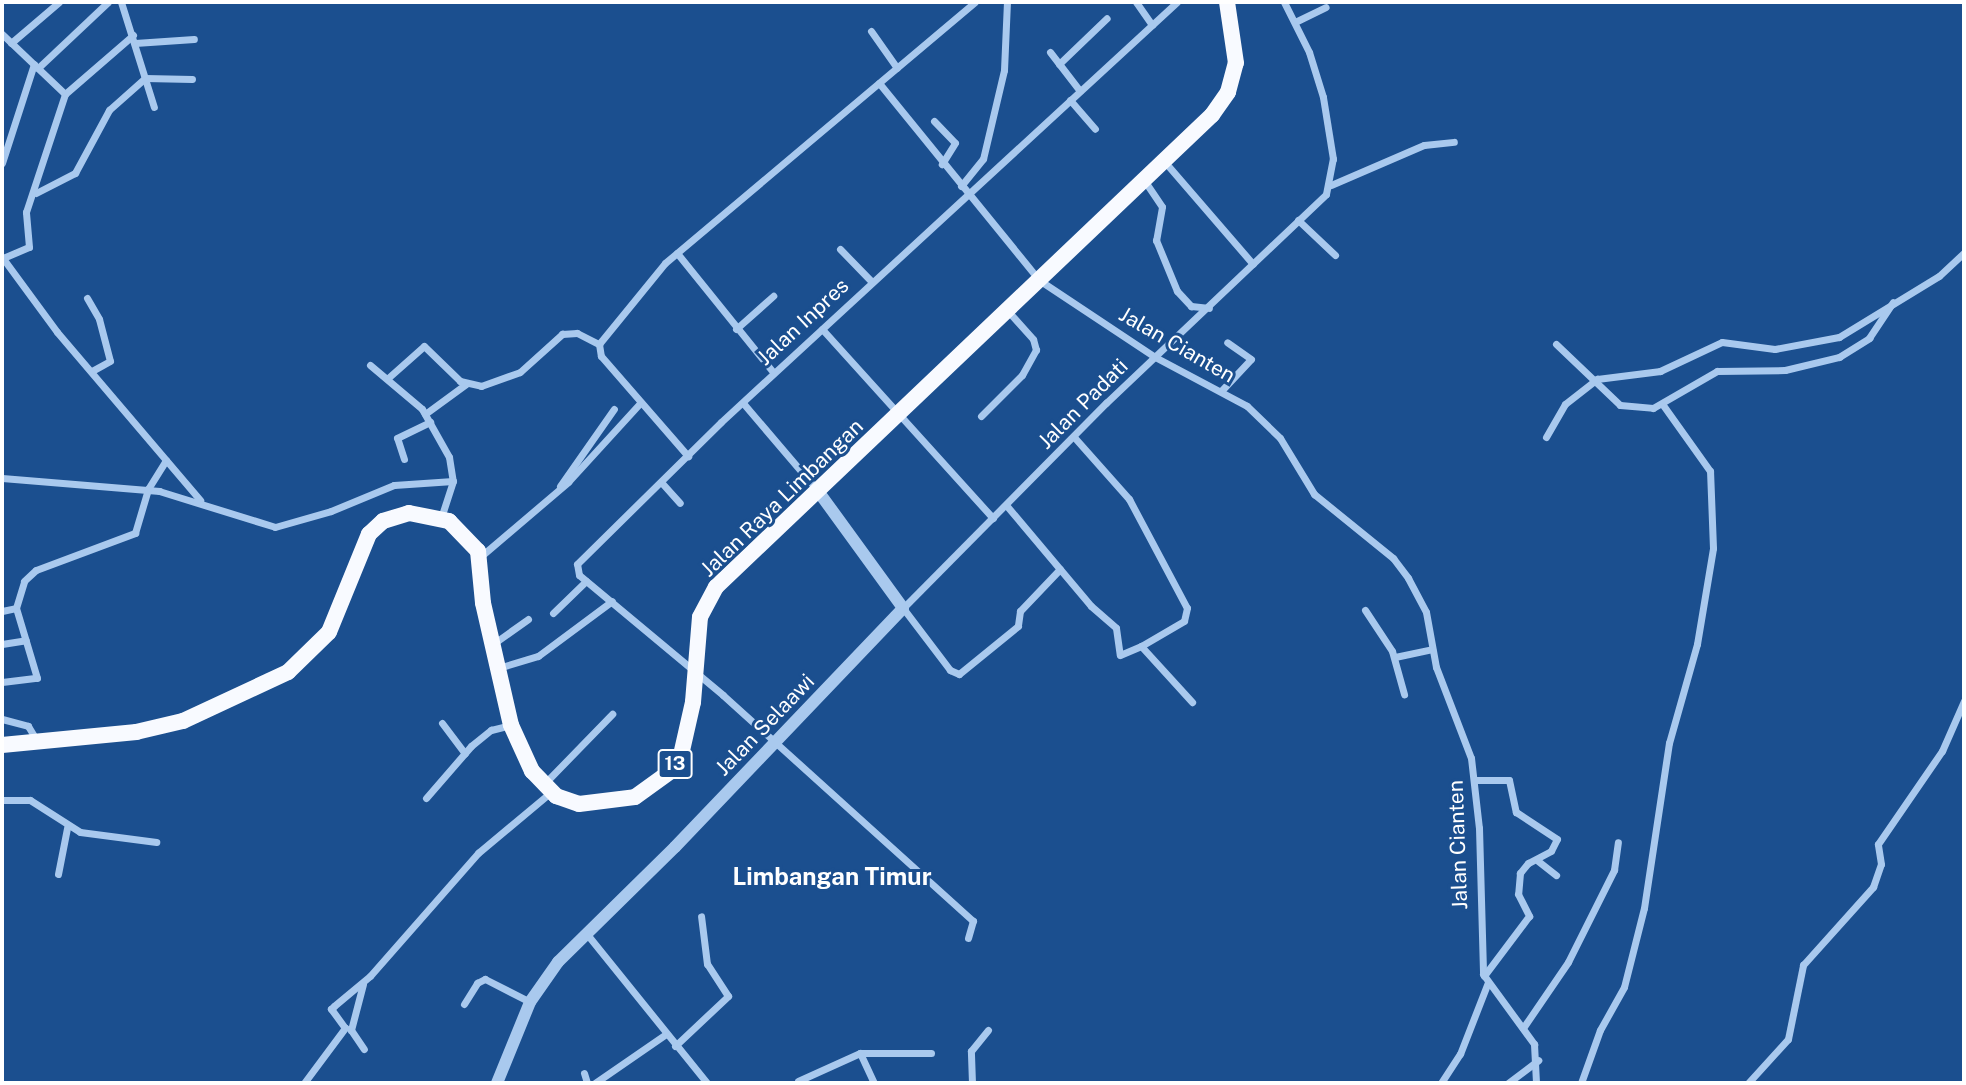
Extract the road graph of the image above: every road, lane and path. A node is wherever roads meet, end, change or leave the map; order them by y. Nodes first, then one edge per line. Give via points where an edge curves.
1 (59, 2) edge
2 (108, 2) edge
3 (121, 2) edge
4 (975, 2) edge
5 (1007, 2) edge
6 (1136, 2) edge
7 (1177, 2) edge
8 (1227, 2) edge
9 (1284, 2) edge
10 (1326, 7) dead end
11 (1107, 18) dead end
12 (1295, 22) junction
13 (1152, 25) junction
14 (871, 30) dead end
15 (3, 38) edge
16 (134, 39) junction
17 (194, 39) dead end
18 (11, 43) junction
19 (1050, 52) dead end
20 (1059, 64) junction
21 (36, 66) junction
22 (897, 68) junction
23 (145, 78) junction
24 (192, 79) dead end
25 (879, 83) junction
26 (1080, 91) junction
27 (65, 94) junction
28 (1070, 100) junction
29 (154, 107) dead end
30 (934, 121) dead end
31 (1095, 129) dead end
32 (1454, 142) dead end
33 (1164, 160) junction
34 (2, 163) edge
35 (942, 164) junction
36 (1143, 180) junction
37 (1331, 185) junction
38 (961, 186) junction
39 (36, 193) junction
40 (968, 194) junction
41 (1298, 220) junction
42 (840, 249) dead end
43 (677, 253) junction
44 (1964, 253) edge
45 (1335, 255) dead end
46 (2, 257) edge
47 (1254, 264) junction
48 (1040, 280) junction
49 (872, 282) junction
50 (773, 296) dead end
51 (87, 298) dead end
52 (1893, 301) junction
53 (1209, 308) junction
54 (1008, 311) junction
55 (736, 329) junction
56 (822, 329) junction
57 (1227, 342) dead end
58 (599, 344) junction
59 (1556, 344) dead end
60 (1155, 357) junction
61 (370, 365) dead end
62 (92, 372) junction
63 (774, 373) junction
64 (388, 378) junction
65 (1592, 381) junction
66 (466, 384) junction
67 (1222, 390) junction
68 (641, 402) junction
69 (743, 403) junction
70 (1663, 405) junction
71 (614, 409) dead end
72 (901, 412) junction
73 (425, 414) junction
74 (981, 416) dead end
75 (430, 422) junction
76 (1546, 437) dead end
77 (1074, 438) junction
78 (688, 456) junction
79 (404, 459) dead end
80 (166, 460) junction
81 (2, 478) edge
82 (453, 481) junction
83 (661, 482) junction
84 (558, 488) junction
85 (148, 489) junction
86 (818, 491) junction
87 (201, 501) junction
88 (680, 503) dead end
89 (1006, 505) junction
90 (441, 518) junction
91 (993, 518) junction
92 (479, 557) junction
93 (1060, 569) junction
94 (586, 581) junction
95 (612, 601) junction
96 (16, 608) junction
97 (903, 608) junction
98 (1365, 610) dead end
99 (2, 611) edge
100 (553, 613) dead end
101 (527, 619) dead end
102 (26, 640) junction
103 (2, 644) edge
104 (492, 645) junction
105 (1141, 646) junction
106 (1432, 649) junction
107 (1395, 657) junction
108 (497, 668) junction
109 (694, 670) junction
110 (2, 682) edge
111 (1404, 694) dead end
112 (1964, 701) edge
113 (1192, 702) dead end
114 (612, 714) dead end
115 (2, 719) edge
116 (442, 723) dead end
117 (511, 725) junction
118 (38, 743) junction
119 (775, 744) junction
120 (2, 745) edge
121 (465, 753) junction
122 (1474, 780) junction
123 (548, 788) junction
124 (426, 798) dead end
125 (2, 800) edge
126 (68, 828) junction
127 (156, 842) dead end
128 (1618, 842) dead end
129 (1538, 861) junction
130 (58, 874) dead end
131 (1556, 875) dead end
132 (701, 916) dead end
133 (586, 933) junction
134 (968, 938) dead end
135 (1486, 979) junction
136 (364, 983) junction
137 (530, 1002) junction
138 (464, 1004) dead end
139 (1523, 1028) junction
140 (988, 1030) dead end
141 (666, 1034) junction
142 (675, 1046) junction
143 (364, 1049) dead end
144 (860, 1053) junction
145 (931, 1053) dead end
146 (1538, 1060) junction
147 (583, 1073) dead end
148 (799, 1082) edge
149 (304, 1083) edge
150 (497, 1083) edge
151 (587, 1083) edge
152 (595, 1083) edge
153 (707, 1083) edge
154 (787, 1083) edge
155 (873, 1083) edge
156 (972, 1083) edge
157 (1441, 1083) edge
158 (1508, 1083) edge
159 (1536, 1083) edge
160 (1581, 1083) edge
161 (1748, 1083) edge

1 - 18 street
2 - 21 street
3 - 16 street
4 - 22 street
5 - 38 street via 1004,70 983,159
6 - 13 street
7 - 13 street, Jalan Inpres
8 - 33 highway, Jalan Raya Limbangan / 13 via 1236,48 1228,92 1212,115
9 - 12 street
10 - 12 street
11 - 20 street
12 - 37 street via 1324,97 1332,144
13 - 26 street, Jalan Inpres
14 - 22 street
15 - 18 street
16 - 17 street
16 - 23 street
16 - 27 street
18 - 21 street
19 - 20 street
20 - 26 street
21 - 27 street
21 - 34 street
22 - 25 street
23 - 24 street
23 - 29 street
23 - 39 street via 109,110 75,173
25 - 35 street, Jalan Cianten
25 - 43 street
26 - 28 street, Jalan Inpres
27 - 39 street
28 - 31 street
28 - 40 street, Jalan Inpres
30 - 35 street via 955,143
32 - 37 street via 1424,145
33 - 36 highway, Jalan Raya Limbangan / 13
33 - 47 street
35 - 38 street, Jalan Cianten
36 - 48 highway, Jalan Raya Limbangan / 13
36 - 53 street via 1160,199 1162,215 1156,240 1177,291 1191,306
37 - 41 street, Jalan Padati
38 - 40 street, Jalan Cianten
39 - 46 street via 26,214 29,247
40 - 48 street, Jalan Cianten
40 - 49 street, Jalan Inpres
41 - 45 street
41 - 47 street, Jalan Padati
42 - 49 street
43 - 55 street
43 - 58 street
44 - 52 street via 1939,276
46 - 62 street
47 - 53 street, Jalan Padati
48 - 54 highway, Jalan Raya Limbangan / 13
48 - 60 street, Jalan Cianten
49 - 56 street, Jalan Inpres
50 - 55 street
51 - 62 street via 99,319 110,361
52 - 65 street via 1859,328 1828,341 1775,349 1721,342 1660,371
52 - 70 street via 1869,338 1839,357 1785,370 1717,371
53 - 60 street, Jalan Padati
54 - 72 highway, Jalan Raya Limbangan / 13
54 - 74 street via 1033,339 1036,350 1022,375
55 - 63 street
56 - 63 street, Jalan Inpres
56 - 72 street
57 - 67 street via 1251,359
58 - 66 street via 577,333 562,334 520,372 481,386
58 - 68 street via 601,356
59 - 65 street
60 - 67 street, Jalan Cianten
60 - 77 street, Jalan Padati
61 - 64 street
62 - 80 street
63 - 69 street, Jalan Inpres
64 - 66 street via 424,346
64 - 73 street
65 - 70 street via 1630,410
65 - 76 street via 1565,404
66 - 73 street
67 - 106 street, Jalan Cianten via 1269,426 1314,494 1401,567 1426,612
68 - 78 street
68 - 84 street
69 - 78 street, Jalan Inpres
69 - 86 street
70 - 160 street via 1710,471 1713,548 1697,644 1668,743 1644,908 1624,988 1600,1030
71 - 84 street
72 - 86 highway, Jalan Raya Limbangan / 13
72 - 91 street
73 - 75 street
75 - 79 street via 397,438
75 - 82 street via 452,466
77 - 89 street, Jalan Padati
77 - 105 street via 1129,499 1187,608 1184,621
78 - 83 street, Jalan Inpres
80 - 85 street
80 - 87 street
81 - 85 street
82 - 87 street via 394,485 283,526
82 - 90 street
83 - 88 street
83 - 94 street, Jalan Inpres via 577,564 576,570
84 - 92 street
85 - 87 street
85 - 96 street via 135,533 32,572 20,587
86 - 97 street
86 - 109 highway, Jalan Raya Limbangan / 13 via 716,587 700,617
89 - 91 street, Jalan Padati
89 - 93 street
90 - 92 highway via 468,536
90 - 118 highway via 409,513 376,526 363,543 329,632 288,672 183,720 136,732
91 - 97 street, Jalan Padati
92 - 104 highway
93 - 97 street via 1020,611 1018,626 954,674
93 - 105 street via 1116,628 1120,655
94 - 95 street
94 - 100 street
95 - 108 street via 538,656
95 - 109 street
96 - 99 street
96 - 102 street
97 - 119 street, Jalan Selaawi
98 - 107 street
101 - 104 street
102 - 103 street
102 - 110 street via 37,678
104 - 108 highway
105 - 113 street
106 - 107 street
106 - 122 street, Jalan Cianten via 1465,737
107 - 111 street
108 - 117 highway
109 - 119 street
109 - 123 highway, Jalan Raya Limbangan / 13 via 689,727 671,771 635,797 601,805 579,804
112 - 161 street via 1942,751 1878,844 1880,872 1873,887 1803,965 1788,1039
114 - 123 street
115 - 118 street via 28,726
116 - 121 street
117 - 121 street via 491,730
117 - 123 highway via 525,758
118 - 120 highway
119 - 133 street, Jalan Selaawi
119 - 134 street via 973,921
121 - 124 street
122 - 129 street via 1509,780 1516,812 1555,835 1555,847
122 - 135 street, Jalan Cianten
123 - 136 street via 478,853
125 - 126 street via 30,800 46,807
126 - 127 street
126 - 130 street
128 - 139 street via 1614,870 1568,962
129 - 131 street
129 - 135 street via 1525,865 1519,876 1518,894 1528,909 1527,921
132 - 142 street via 708,964 728,996
133 - 137 street, Jalan Selaawi via 545,976
133 - 141 street
135 - 139 street
135 - 157 street via 1460,1054
136 - 143 street via 351,1030
136 - 149 street via 331,1008 345,1028
137 - 138 street via 485,979 477,983
137 - 150 street, Jalan Selaawi
139 - 146 street
140 - 156 street via 971,1051
141 - 142 street
141 - 152 street
142 - 153 street
144 - 145 street
144 - 148 street
144 - 155 street
146 - 158 street
146 - 159 street
147 - 151 street
148 - 154 street

